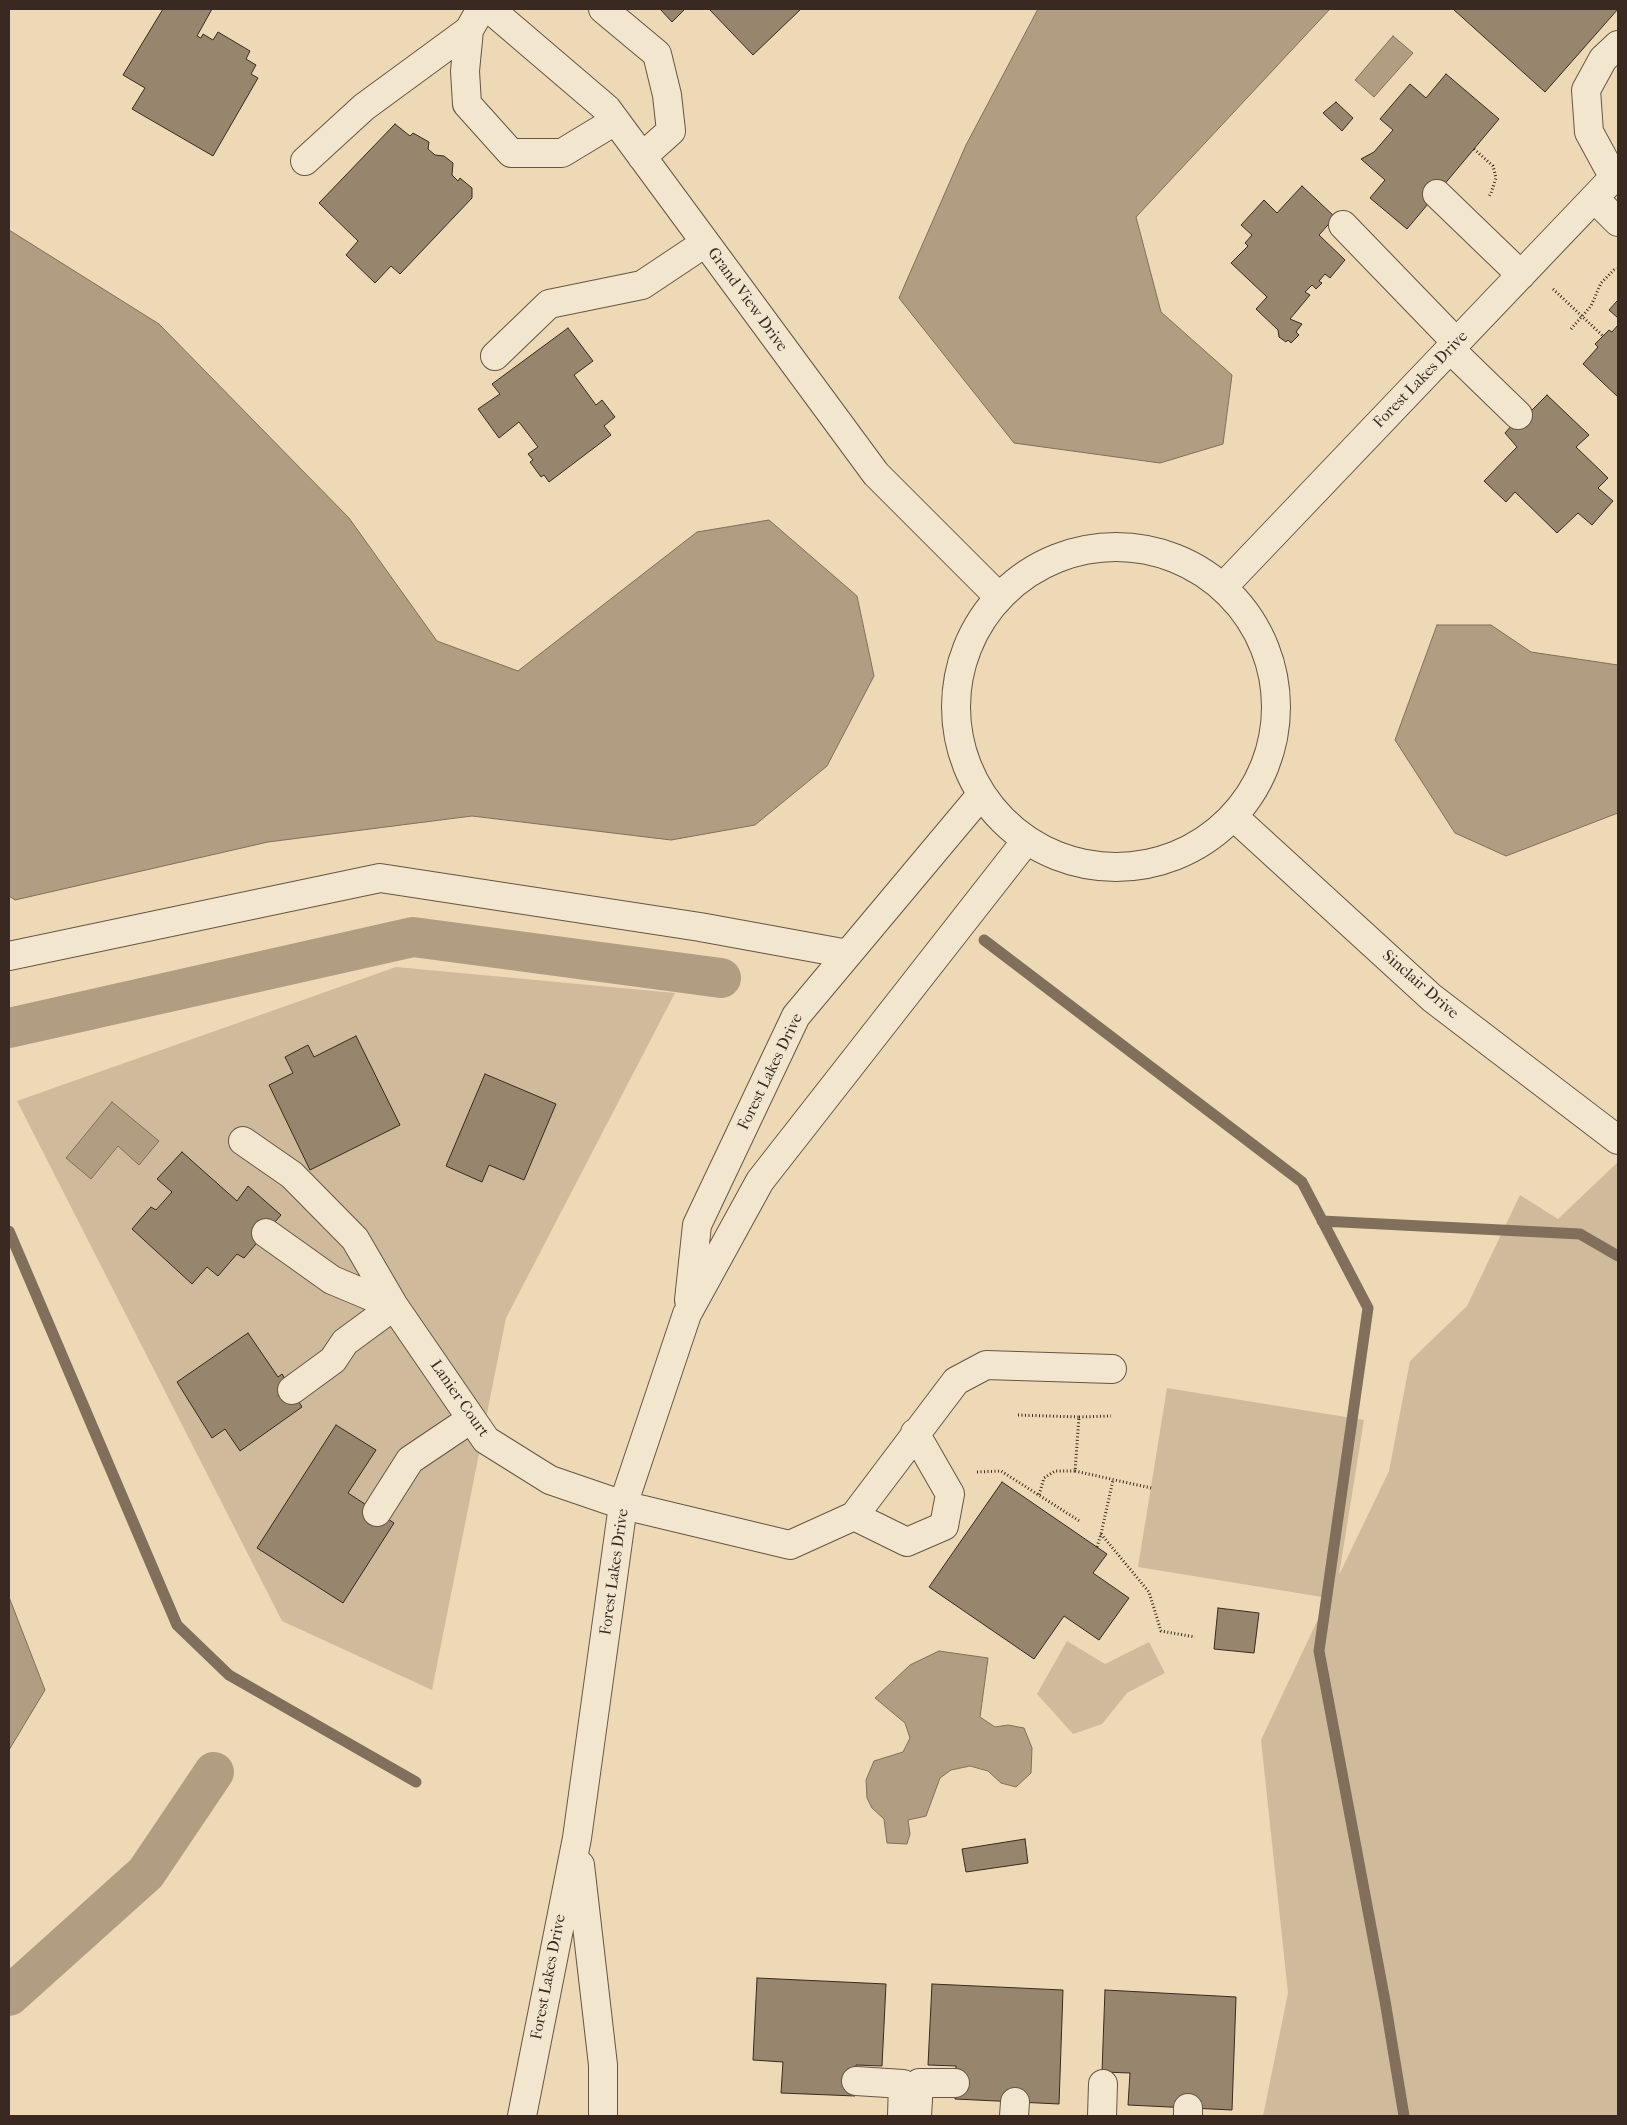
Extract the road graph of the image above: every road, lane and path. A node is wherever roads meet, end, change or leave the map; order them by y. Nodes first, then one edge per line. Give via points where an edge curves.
1 (490, 9) edge
2 (603, 9) edge
3 (475, 19) edge
4 (1618, 45) edge
5 (615, 121) junction
6 (1474, 149) dead end
7 (642, 158) junction
8 (305, 162) dead end
9 (1616, 176) edge
10 (1437, 194) dead end
11 (1594, 198) junction
12 (1618, 222) edge
13 (1467, 223) junction
14 (1343, 225) dead end
15 (705, 243) junction
16 (1618, 269) edge
17 (1525, 270) junction
18 (1582, 316) junction
19 (1571, 328) dead end
20 (1603, 336) dead end
21 (1453, 346) junction
22 (495, 356) dead end
23 (1518, 415) dead end
24 (1223, 587) junction
25 (999, 597) junction
26 (980, 795) junction
27 (1233, 816) junction
28 (1026, 841) junction
29 (848, 954) junction
30 (9, 956) edge
31 (1618, 1140) edge
32 (243, 1141) dead end
33 (266, 1233) dead end
34 (394, 1306) junction
35 (687, 1314) junction
36 (1112, 1369) dead end
37 (292, 1390) dead end
38 (1018, 1415) dead end
39 (1111, 1416) dead end
40 (1080, 1417) junction
41 (472, 1419) junction
42 (915, 1433) junction
43 (1075, 1471) junction
44 (1113, 1480) junction
45 (1151, 1488) dead end
46 (950, 1494) junction
47 (1039, 1494) junction
48 (624, 1505) junction
49 (377, 1512) dead end
50 (854, 1516) junction
51 (1081, 1522) dead end
52 (1101, 1534) junction
53 (1096, 1547) dead end
54 (1195, 1637) dead end
55 (577, 1838) junction
56 (856, 2081) dead end
57 (955, 2083) dead end
58 (1103, 2084) dead end
59 (522, 2116) edge
60 (603, 2116) edge
61 (902, 2116) edge
62 (917, 2116) edge
63 (1102, 2116) edge

1 - 5 street, Grand View Drive via 607,109
2 - 7 street via 656,54 667,95 671,131
3 - 5 street via 465,71 467,104 511,153 562,153
3 - 8 street via 364,107
4 - 9 street via 1603,59 1586,90 1589,132
5 - 7 street, Grand View Drive
6 - 13 path via 1493,166 1496,178 1491,193
7 - 15 street, Grand View Drive
9 - 11 street, Forest Lakes Drive
10 - 13 street
11 - 12 street
11 - 17 street, Forest Lakes Drive
13 - 17 street
14 - 21 street
15 - 22 street via 642,285 549,304
15 - 25 street, Grand View Drive via 876,474
16 - 18 path via 1601,283 1591,306
17 - 18 path
17 - 21 street, Forest Lakes Drive
18 - 19 path
18 - 20 path
21 - 23 street
21 - 24 street, Forest Lakes Drive
24 - 25 street via 1181,560 1134,547 1084,549 1038,566
24 - 27 street via 1255,626 1273,674 1275,725 1262,774
25 - 26 street via 969,642 956,693 960,746
26 - 28 street via 1000,820
26 - 29 street, Forest Lakes Drive
27 - 28 street via 1198,845 1156,862 1120,867 1066,860
27 - 31 street, Sinclair Drive via 1432,998
28 - 35 street, Forest Lakes Drive via 760,1181
29 - 30 street via 700,926 380,878
29 - 35 street, Forest Lakes Drive via 796,1016 697,1225
32 - 34 street, Lanier Court via 292,1175 355,1239
33 - 34 street via 332,1280
34 - 37 street via 344,1342 334,1360
34 - 41 street, Lanier Court
35 - 48 street, Forest Lakes Drive
36 - 42 street via 986,1365 956,1381
38 - 40 path
39 - 40 path
40 - 43 path
41 - 48 street, Lanier Court via 486,1440 550,1480
41 - 49 street via 410,1460
42 - 46 street
42 - 50 street
43 - 44 path
43 - 47 path via 1055,1471 1044,1478
44 - 45 path
44 - 52 path
46 - 47 path via 974,1473 990,1470 1001,1471
46 - 50 street via 944,1526 907,1542
47 - 51 path
48 - 50 street, Lanier Court via 790,1545
48 - 55 street, Forest Lakes Drive
52 - 53 path
52 - 54 path via 1149,1592 1161,1631
55 - 59 street, Forest Lakes Drive
55 - 60 street, Forest Lakes Drive via 603,2065
56 - 61 street via 903,2084
57 - 62 street via 919,2083
58 - 63 street

